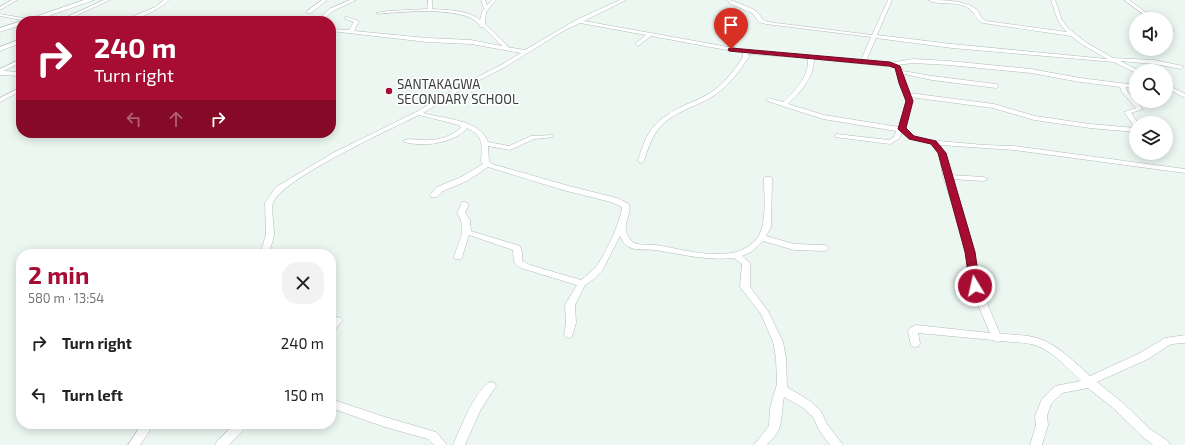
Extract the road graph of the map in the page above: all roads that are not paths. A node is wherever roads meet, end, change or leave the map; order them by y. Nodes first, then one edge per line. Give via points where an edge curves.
1 (15, 0) edge
2 (91, 0) edge
3 (108, 0) edge
4 (168, 0) edge
5 (325, 0) edge
6 (354, 0) edge
7 (430, 0) edge
8 (483, 0) edge
9 (494, 0) edge
10 (624, 0) edge
11 (730, 0) edge
12 (890, 0) edge
13 (930, 0) edge
14 (1053, 0) edge
15 (1126, 0) edge
16 (0, 9) edge
17 (486, 9) junction
18 (430, 10) junction
19 (309, 12) dead end
20 (1143, 12) edge
21 (378, 13) dead end
22 (0, 15) edge
23 (41, 16) edge
24 (71, 16) edge
25 (137, 16) edge
26 (324, 16) dead end
27 (16, 18) edge
28 (347, 18) dead end
29 (578, 21) junction
30 (16, 25) edge
31 (482, 26) junction
32 (0, 30) edge
33 (336, 30) edge
34 (350, 31) junction
35 (650, 34) junction
36 (1074, 35) junction
37 (875, 37) junction
38 (16, 43) edge
39 (638, 44) dead end
40 (507, 48) junction
41 (0, 49) edge
42 (526, 52) junction
43 (745, 52) junction
44 (811, 57) junction
45 (1114, 60) junction
46 (863, 61) junction
47 (16, 63) edge
48 (891, 64) junction
49 (1181, 67) dead end
50 (1129, 68) edge
51 (900, 72) junction
52 (0, 73) edge
53 (16, 74) edge
54 (1122, 85) junction
55 (996, 86) dead end
56 (1129, 86) edge
57 (1173, 90) edge
58 (16, 92) edge
59 (1182, 94) edge
60 (908, 95) junction
61 (0, 100) edge
62 (769, 100) dead end
63 (784, 105) junction
64 (418, 113) junction
65 (1130, 116) edge
66 (463, 125) junction
67 (1129, 129) edge
68 (902, 130) junction
69 (551, 136) dead end
70 (837, 136) dead end
71 (406, 141) dead end
72 (934, 142) junction
73 (485, 143) junction
74 (640, 161) dead end
75 (487, 164) junction
76 (1185, 171) edge
77 (947, 177) junction
78 (768, 179) dead end
79 (984, 179) dead end
80 (434, 195) dead end
81 (465, 204) dead end
82 (621, 225) junction
83 (467, 232) junction
84 (762, 238) junction
85 (825, 248) dead end
86 (266, 249) edge
87 (735, 255) junction
88 (458, 257) dead end
89 (582, 284) junction
90 (338, 320) dead end
91 (336, 322) edge
92 (569, 334) dead end
93 (997, 338) junction
94 (1185, 339) edge
95 (915, 343) dead end
96 (1090, 382) junction
97 (491, 386) dead end
98 (782, 390) junction
99 (336, 405) edge
100 (145, 429) edge
101 (237, 429) edge
102 (134, 445) edge
103 (221, 445) edge
104 (441, 445) edge
105 (459, 445) edge
106 (760, 445) edge
107 (837, 445) edge
108 (1036, 445) edge
109 (1164, 445) edge

1 - 16 street
2 - 23 street
3 - 24 street
4 - 25 street via 157,8
5 - 19 street
6 - 26 street
7 - 18 street
8 - 17 street
9 - 17 street
10 - 29 street
11 - 37 street via 754,12 764,22
12 - 37 street
13 - 36 street via 966,5 974,9 979,19 985,22
14 - 36 street via 1056,14 1062,24
15 - 20 street
17 - 31 street via 482,16
18 - 21 street
18 - 31 street via 472,17
22 - 27 street
28 - 34 street via 357,21
29 - 35 street
29 - 42 street
30 - 32 street
31 - 40 street
33 - 34 street
34 - 40 street via 471,42
35 - 39 street
35 - 43 street
36 - 45 street
37 - 45 street
37 - 46 street
38 - 41 street
40 - 42 street
42 - 64 street
43 - 44 street
43 - 74 street via 746,57 738,71 709,97 667,116 658,125 647,139
44 - 46 street
44 - 63 street via 812,62 804,82
45 - 49 street via 1154,62
45 - 50 street
46 - 48 street
47 - 52 street via 5,67
48 - 51 street via 898,67
48 - 54 street via 913,60 949,63 1031,71
51 - 55 street via 913,76
51 - 60 street
52 - 53 street
54 - 56 street
54 - 65 street via 1140,109 1127,112
57 - 59 street
58 - 61 street
60 - 67 street via 994,106 1034,118
60 - 68 street via 908,107
62 - 63 street
63 - 68 street via 830,118
64 - 66 street
64 - 86 street via 335,154 279,189 269,203 270,235
66 - 71 street via 464,129 461,132 442,140 429,143
66 - 73 street via 478,131
68 - 70 street via 897,138 890,142
68 - 72 street via 912,138
69 - 73 street via 533,137 510,148
72 - 76 street via 1018,149
72 - 77 street via 942,153
73 - 75 street
75 - 80 street via 464,179 440,189
75 - 82 street via 622,203 627,210
77 - 79 street
77 - 93 street via 967,240 975,286
78 - 84 street via 767,227
81 - 83 street via 461,213 466,220
82 - 87 street via 627,242 631,244 704,258
82 - 89 street via 600,268
83 - 88 street
83 - 89 street via 517,248 516,260 520,264
84 - 85 street via 794,247
84 - 87 street via 750,249
87 - 98 street via 746,263 745,287 762,308 778,342
89 - 92 street via 570,305
90 - 91 street
93 - 95 street via 916,330 913,332
93 - 96 street via 1029,340 1046,345
94 - 96 street via 1169,341
96 - 108 street via 1075,388 1058,389 1053,393 1046,402 1041,416 1042,425
96 - 109 street via 1148,435
97 - 105 street via 482,395
98 - 106 street via 776,408 774,428
98 - 107 street via 806,404 817,414 823,427
99 - 104 street via 432,435
100 - 102 street
101 - 103 street

